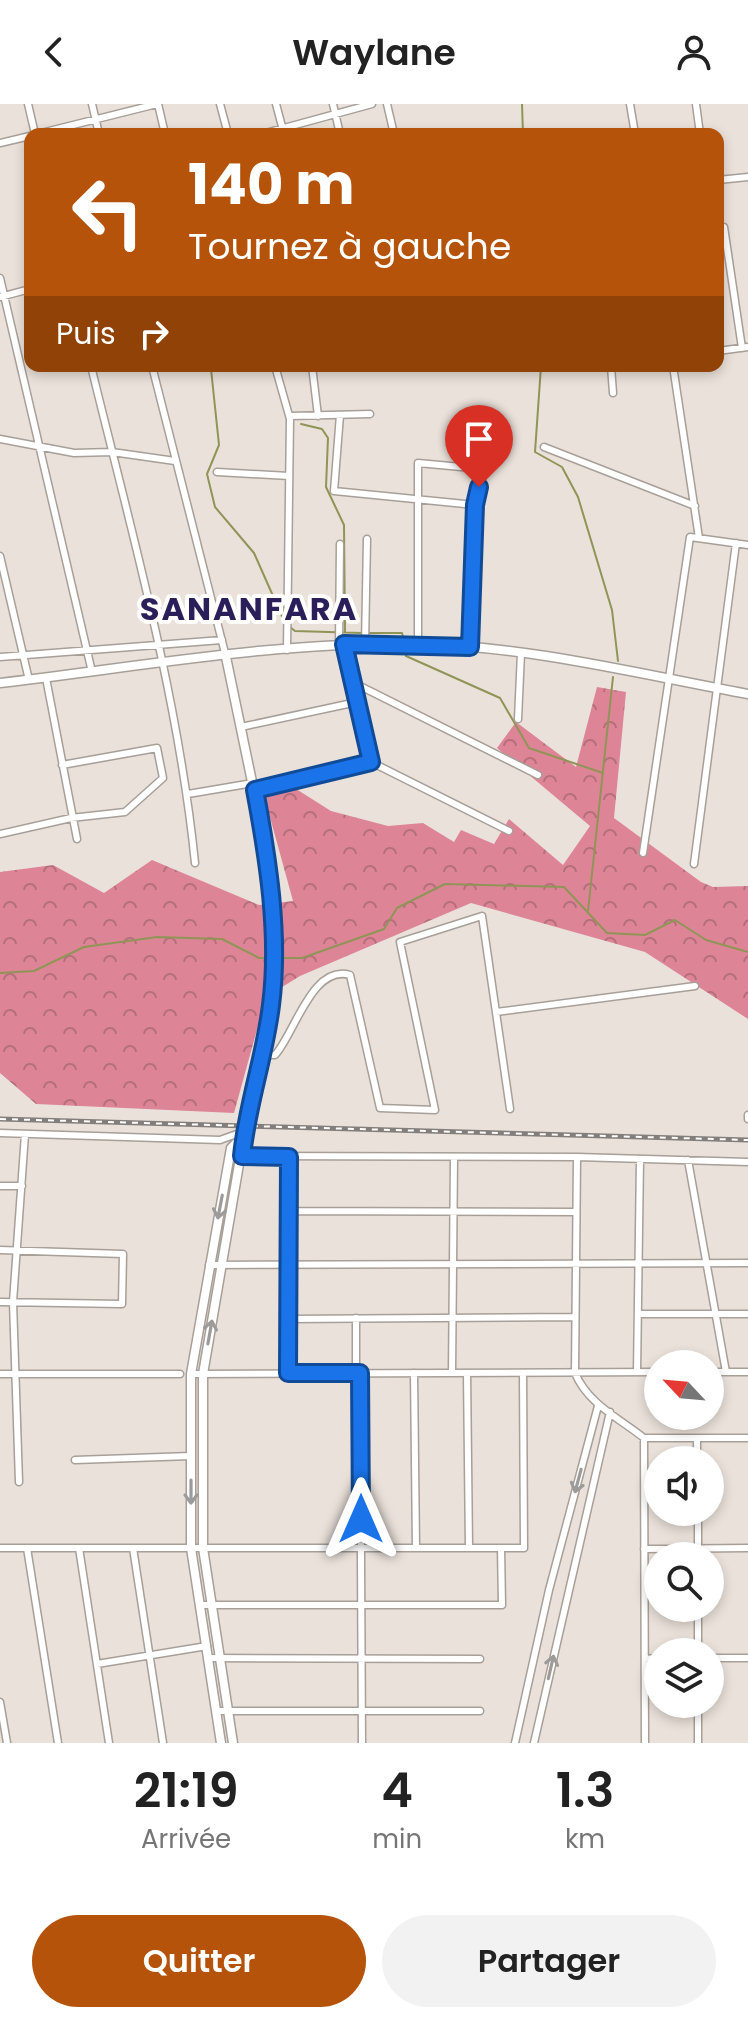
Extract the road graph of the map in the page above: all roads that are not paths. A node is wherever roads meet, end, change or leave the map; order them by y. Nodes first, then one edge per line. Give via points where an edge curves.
1 (28, 104) edge
2 (92, 104) edge
3 (157, 104) edge
4 (220, 104) edge
5 (276, 104) edge
6 (333, 104) edge
7 (372, 104) edge
8 (387, 104) edge
9 (630, 104) edge
10 (696, 104) edge
11 (335, 114) junction
12 (96, 119) junction
13 (33, 128) edge
14 (61, 128) edge
15 (98, 128) edge
16 (163, 128) edge
17 (226, 128) edge
18 (282, 128) edge
19 (292, 128) edge
20 (338, 128) edge
21 (393, 128) edge
22 (634, 128) edge
23 (699, 128) edge
24 (24, 137) edge
25 (0, 143) edge
26 (748, 177) edge
27 (724, 179) edge
28 (724, 227) edge
29 (0, 278) edge
30 (24, 290) edge
31 (2, 296) edge
32 (745, 347) edge
33 (724, 350) edge
34 (92, 372) edge
35 (153, 372) edge
36 (277, 372) edge
37 (313, 372) edge
38 (611, 372) edge
39 (674, 372) edge
40 (613, 393) dead end
41 (370, 414) dead end
42 (340, 415) junction
43 (290, 416) junction
44 (318, 416) junction
45 (0, 439) edge
46 (38, 443) junction
47 (494, 443) dead end
48 (544, 447) dead end
49 (112, 452) junction
50 (175, 461) junction
51 (483, 469) junction
52 (217, 472) dead end
53 (289, 476) junction
54 (419, 499) junction
55 (475, 505) junction
56 (695, 506) junction
57 (699, 538) junction
58 (367, 539) dead end
59 (736, 543) junction
60 (340, 544) dead end
61 (748, 545) edge
62 (0, 556) edge
63 (222, 640) junction
64 (342, 644) junction
65 (418, 644) junction
66 (158, 645) junction
67 (365, 645) junction
68 (470, 647) junction
69 (287, 650) junction
70 (87, 651) junction
71 (521, 653) junction
72 (23, 656) junction
73 (0, 657) edge
74 (226, 657) junction
75 (163, 665) junction
76 (92, 673) junction
77 (46, 678) junction
78 (669, 679) junction
79 (29, 680) junction
80 (352, 682) junction
81 (0, 683) edge
82 (717, 688) junction
83 (748, 694) edge
84 (357, 702) junction
85 (518, 719) dead end
86 (241, 727) junction
87 (371, 762) junction
88 (62, 765) junction
89 (538, 775) dead end
90 (254, 787) junction
91 (188, 794) junction
92 (71, 818) junction
93 (509, 831) dead end
94 (0, 834) edge
95 (77, 839) dead end
96 (643, 853) dead end
97 (195, 863) dead end
98 (694, 864) dead end
99 (695, 986) dead end
100 (496, 1012) junction
101 (260, 1055) junction
102 (510, 1109) dead end
103 (0, 1133) edge
104 (244, 1133) junction
105 (25, 1134) junction
106 (229, 1156) junction
107 (242, 1156) junction
108 (289, 1157) junction
109 (454, 1157) junction
110 (577, 1157) junction
111 (640, 1159) junction
112 (688, 1160) junction
113 (748, 1162) edge
114 (0, 1186) edge
115 (22, 1186) junction
116 (289, 1211) junction
117 (453, 1212) junction
118 (576, 1212) junction
119 (0, 1250) edge
120 (17, 1251) junction
121 (576, 1263) junction
122 (638, 1263) junction
123 (707, 1263) junction
124 (748, 1263) edge
125 (288, 1264) junction
126 (453, 1264) junction
127 (209, 1265) junction
128 (221, 1265) junction
129 (0, 1302) edge
130 (13, 1302) junction
131 (638, 1314) junction
132 (716, 1314) junction
133 (748, 1314) edge
134 (575, 1317) junction
135 (356, 1318) junction
136 (452, 1318) junction
137 (288, 1319) junction
138 (637, 1372) junction
139 (644, 1372) edge
140 (726, 1372) joint
141 (748, 1372) edge
142 (288, 1373) junction
143 (358, 1373) junction
144 (414, 1373) junction
145 (452, 1373) junction
146 (467, 1373) junction
147 (523, 1373) junction
148 (575, 1373) junction
149 (0, 1374) edge
150 (14, 1374) junction
151 (180, 1374) dead end
152 (191, 1374) junction
153 (203, 1374) junction
154 (598, 1406) junction
155 (610, 1412) junction
156 (644, 1438) junction
157 (697, 1438) junction
158 (748, 1438) edge
159 (697, 1446) edge
160 (191, 1456) junction
161 (75, 1460) dead end
162 (19, 1482) dead end
163 (644, 1542) edge
164 (0, 1548) edge
165 (27, 1548) junction
166 (79, 1548) junction
167 (133, 1548) junction
168 (191, 1548) junction
169 (203, 1548) junction
170 (361, 1548) junction
171 (416, 1548) junction
172 (469, 1548) junction
173 (501, 1548) junction
174 (748, 1548) edge
175 (724, 1550) edge
176 (201, 1605) junction
177 (212, 1605) junction
178 (361, 1605) junction
179 (207, 1646) junction
180 (149, 1655) junction
181 (209, 1658) junction
182 (220, 1658) junction
183 (724, 1658) edge
184 (748, 1658) edge
185 (361, 1659) junction
186 (480, 1659) dead end
187 (97, 1664) junction
188 (0, 1702) edge
189 (217, 1711) junction
190 (228, 1711) junction
191 (361, 1711) junction
192 (480, 1711) dead end
193 (645, 1718) edge
194 (698, 1718) edge
195 (7, 1743) edge
196 (58, 1743) edge
197 (109, 1743) edge
198 (163, 1743) edge
199 (221, 1743) edge
200 (233, 1743) edge
201 (362, 1743) edge
202 (515, 1743) edge
203 (534, 1743) edge
204 (645, 1743) edge
205 (698, 1743) edge

1 - 13 street
2 - 12 street
3 - 12 street
3 - 16 street
4 - 17 street
5 - 18 street
6 - 11 street
7 - 11 street
8 - 21 street
9 - 22 street
10 - 23 street
11 - 19 street
11 - 20 street
12 - 14 street
12 - 15 street
24 - 25 street
26 - 27 street
28 - 32 street
29 - 31 street
30 - 31 street
31 - 46 street
32 - 33 street
34 - 49 street
35 - 50 street
36 - 43 street
37 - 44 street
38 - 40 street
39 - 56 street
41 - 42 street
42 - 44 street
42 - 54 street via 334,491
43 - 44 street
43 - 53 street
45 - 46 street
46 - 49 street via 74,453
46 - 70 street
47 - 51 street
48 - 56 street
49 - 50 street
49 - 66 street
50 - 63 street
51 - 54 street via 418,463
51 - 55 street
52 - 53 street
53 - 69 street
54 - 55 street
54 - 65 street
55 - 68 street
56 - 57 street
57 - 59 street
57 - 78 street via 690,537
58 - 67 street
59 - 61 street
59 - 82 street
60 - 64 street
62 - 72 street
63 - 66 street
63 - 74 street
64 - 67 street
64 - 69 street
64 - 80 street
65 - 67 street
65 - 68 street
66 - 70 street
66 - 75 street
68 - 71 street
69 - 74 street
70 - 72 street
70 - 76 street
71 - 78 street
71 - 85 street
72 - 73 street
72 - 79 street
74 - 75 street
74 - 86 street
75 - 76 street
75 - 91 street
76 - 77 street
77 - 79 street
77 - 88 street
78 - 82 street
78 - 96 street
79 - 81 street
80 - 84 street
80 - 89 street
82 - 83 street
82 - 98 street
84 - 86 street
84 - 87 street
86 - 90 street
87 - 90 street
87 - 93 street
88 - 92 street
88 - 92 street via 157,748 163,778 125,812
90 - 91 street
90 - 101 street via 266,849 274,967
91 - 97 street
92 - 94 street
92 - 95 street
99 - 100 street
100 - 101 street via 482,916 400,942 435,1110 380,1108 350,975 324,978 295,1017 280,1049 275,1055
100 - 102 street
101 - 104 street
103 - 105 street
104 - 105 street via 220,1140
104 - 106 street
104 - 107 street
105 - 115 street
106 - 107 street
106 -> 127 street
107 - 108 street
107 - 128 street
108 - 109 street
108 - 116 street
109 - 110 street
109 - 117 street
110 - 111 street
110 - 118 street
111 - 112 street
111 - 122 street
112 - 113 street
112 - 123 street
114 - 115 street
115 - 120 street
116 - 117 street
116 - 125 street
117 - 118 street
117 - 126 street
118 - 121 street
119 - 120 street
120 - 130 street
120 - 130 street via 123,1254 122,1304
121 - 122 street
121 - 126 street
121 - 134 street
122 - 123 street
122 - 131 street
123 - 124 street
123 - 132 street
125 - 126 street
125 - 128 street
125 - 137 street
126 - 136 street
127 - 128 street
127 - 152 street
153 -> 128 street
129 - 130 street
130 - 150 street
131 - 132 street
131 - 138 street
132 - 133 street
132 - 140 street
134 - 136 street
134 - 148 street
135 - 136 street
135 - 137 street
135 - 143 street
136 - 145 street
137 - 142 street
138 - 139 street
138 - 148 street
140 - 141 street
142 - 143 street
142 - 153 street
143 - 144 street
143 - 170 street
144 - 145 street
144 - 171 street
145 - 146 street
146 - 147 street
146 - 172 street
147 - 148 street
147 - 173 street via 524,1548
148 - 154 street
149 - 150 street
150 - 151 street
150 - 162 street
152 - 153 street
152 - 160 street
153 - 169 street
154 - 155 street
154 -> 202 street
155 - 156 street
203 -> 155 street
156 - 157 street
156 - 163 street
157 - 158 street
157 - 159 street
160 - 161 street
160 -> 168 street
164 - 165 street
165 - 166 street
165 - 196 street
166 - 167 street
166 - 187 street
167 - 168 street
167 - 180 street
168 - 169 street
168 - 176 street
169 - 170 street
169 - 177 street
170 - 171 street
170 - 178 street
171 - 172 street
172 - 173 street
173 - 178 street via 502,1605
174 - 175 street
176 - 177 street
176 - 179 street
177 - 178 street
177 - 182 street
178 - 185 street
179 - 180 street
179 - 181 street
180 - 187 street
180 - 198 street
181 - 182 street
181 - 189 street
182 - 185 street
182 - 190 street
183 - 184 street
185 - 186 street
185 - 191 street
187 - 197 street
188 - 195 street
189 - 190 street
189 - 199 street
190 - 191 street
190 - 200 street
191 - 192 street
191 - 201 street
193 - 204 street
194 - 205 street

